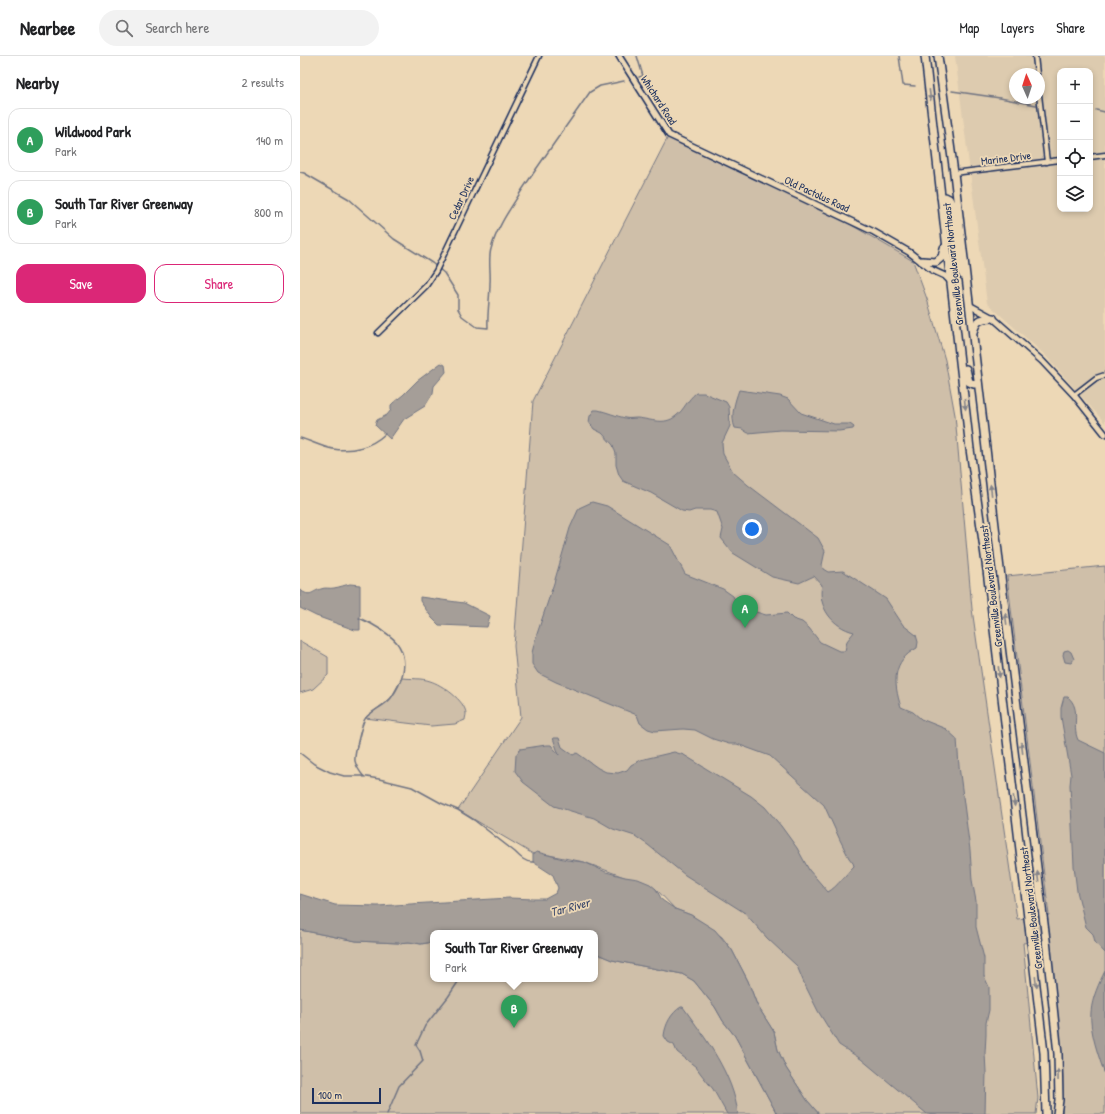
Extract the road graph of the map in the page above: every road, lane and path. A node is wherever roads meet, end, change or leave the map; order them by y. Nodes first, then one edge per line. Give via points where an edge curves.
1 (539, 56) edge
2 (619, 56) edge
3 (925, 56) edge
4 (938, 56) edge
5 (1035, 56) edge
6 (1036, 68) edge
7 (1040, 104) edge
8 (669, 135) joint
9 (1105, 155) edge
10 (1093, 157) edge
11 (1057, 160) edge
12 (1047, 162) junction
13 (954, 172) junction
14 (941, 197) junction
15 (946, 242) junction
16 (922, 261) junction
17 (966, 281) junction
18 (950, 282) junction
19 (953, 302) junction
20 (969, 304) junction
21 (993, 318) junction
22 (378, 333) dead end
23 (972, 334) junction
24 (1105, 374) edge
25 (978, 383) junction
26 (1074, 395) junction
27 (1105, 434) edge
28 (1046, 1114) edge
29 (1057, 1114) edge

1 - 22 street, Cedar Drive via 436,272 426,286
2 - 8 street, Whichard Road
3 -> 14 highway, Greenville Boulevard Northeast
4 - 13 highway, Greenville Boulevard Northeast
5 - 6 street
7 - 12 street
8 - 16 street, Old Pactolus Road via 874,232
9 - 10 street
11 - 12 street, Marine Drive
12 - 13 street, Marine Drive
13 - 17 highway, Greenville Boulevard Northeast
14 - 15 highway, Greenville Boulevard Northeast
14 - 17 highway via 949,199 952,205 959,266
15 - 16 highway via 940,260 933,263
15 - 18 highway, Greenville Boulevard Northeast
16 - 18 street, Old Pactolus Road
17 - 20 highway, Greenville Boulevard Northeast
18 - 19 highway, Greenville Boulevard Northeast
19 - 25 highway via 959,318 966,376 969,382
19 -> 28 highway, Greenville Boulevard Northeast via 1044,1053
20 - 21 street
20 - 23 highway, Greenville Boulevard Northeast
21 - 23 highway via 980,319
21 - 26 street via 1042,361
23 - 25 highway, Greenville Boulevard Northeast
24 - 26 street
29 -> 25 highway, Greenville Boulevard Northeast via 1058,1054 1046,940
26 - 27 street

